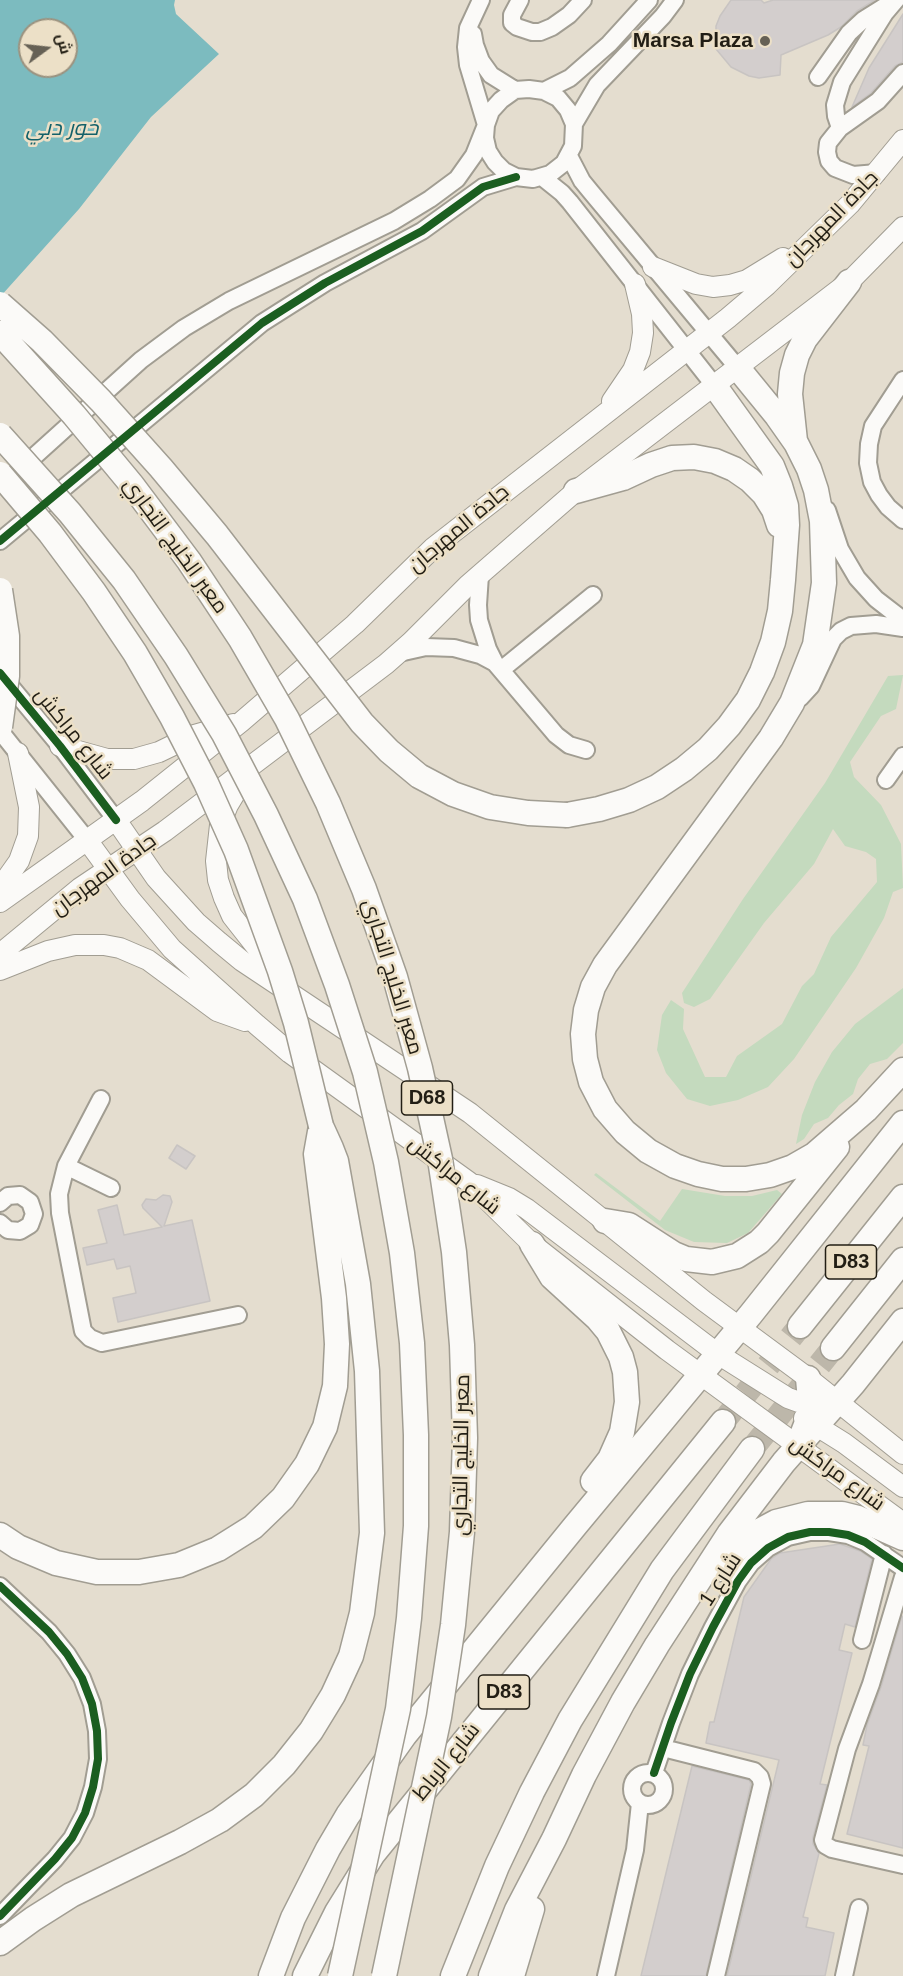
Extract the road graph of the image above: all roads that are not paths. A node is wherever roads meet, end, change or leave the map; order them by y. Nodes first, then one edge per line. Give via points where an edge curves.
1 (520, 0) edge
2 (584, 0) edge
3 (649, 0) edge
4 (675, 0) edge
5 (896, 0) edge
6 (478, 6) edge
7 (903, 73) edge
8 (818, 77) dead end
9 (515, 90) junction
10 (544, 91) junction
11 (574, 124) junction
12 (486, 125) junction
13 (840, 128) junction
14 (903, 140) edge
15 (569, 156) junction
16 (877, 173) junction
17 (516, 177) junction
18 (542, 177) junction
19 (903, 226) edge
20 (807, 247) junction
21 (653, 267) junction
22 (849, 282) junction
23 (635, 284) junction
24 (0, 304) edge
25 (0, 333) edge
26 (708, 333) junction
27 (687, 351) junction
28 (737, 367) junction
29 (903, 380) edge
30 (714, 385) junction
31 (604, 413) junction
32 (0, 435) edge
33 (796, 443) junction
34 (0, 474) edge
35 (0, 488) edge
36 (816, 490) junction
37 (576, 491) junction
38 (903, 520) edge
39 (0, 541) edge
40 (785, 551) junction
41 (480, 575) junction
42 (0, 590) edge
43 (593, 595) dead end
44 (903, 620) edge
45 (903, 628) edge
46 (399, 653) junction
47 (498, 667) junction
48 (0, 673) edge
49 (792, 703) junction
50 (241, 722) junction
51 (0, 729) edge
52 (60, 746) junction
53 (586, 750) dead end
54 (18, 753) junction
55 (903, 756) edge
56 (252, 765) junction
57 (886, 780) dead end
58 (116, 820) junction
59 (87, 840) junction
60 (136, 850) junction
61 (108, 869) junction
62 (0, 888) edge
63 (0, 902) edge
64 (0, 954) edge
65 (0, 970) edge
66 (295, 995) junction
67 (257, 1025) junction
68 (903, 1070) edge
69 (101, 1099) dead end
70 (866, 1110) junction
71 (903, 1123) edge
72 (321, 1126) junction
73 (66, 1166) junction
74 (469, 1182) junction
75 (111, 1188) dead end
76 (903, 1197) edge
77 (1, 1200) edge
78 (60, 1213) junction
79 (34, 1214) junction
80 (605, 1221) junction
81 (0, 1223) edge
82 (532, 1244) junction
83 (903, 1260) edge
84 (237, 1315) dead end
85 (903, 1321) edge
86 (800, 1326) tunnel mouth
87 (740, 1329) junction
88 (833, 1348) tunnel mouth
89 (718, 1354) junction
90 (701, 1374) junction
91 (808, 1378) junction
92 (837, 1402) junction
93 (812, 1416) junction
94 (723, 1422) tunnel mouth
95 (798, 1446) junction
96 (752, 1449) tunnel mouth
97 (903, 1454) edge
98 (903, 1487) edge
99 (903, 1522) edge
100 (575, 1526) junction
101 (0, 1535) edge
102 (903, 1538) edge
103 (884, 1554) junction
104 (903, 1568) edge
105 (903, 1577) edge
106 (0, 1586) edge
107 (862, 1640) dead end
108 (657, 1644) junction
109 (663, 1748) junction
110 (654, 1773) junction
111 (640, 1803) junction
112 (554, 1839) junction
113 (903, 1865) edge
114 (859, 1908) dead end
115 (0, 1916) edge
116 (0, 1943) edge
117 (271, 1976) edge
118 (305, 1976) edge
119 (340, 1976) edge
120 (384, 1976) edge
121 (453, 1976) edge
122 (490, 1976) edge
123 (512, 1976) edge
124 (606, 1976) edge
125 (717, 1976) edge
126 (844, 1976) edge

1 - 2 street via 512,15 513,23 532,32 552,27
3 - 10 street via 582,69
4 - 11 street via 597,85
5 - 8 street via 849,33
5 - 13 street via 842,82 836,105
6 - 9 street via 473,28 474,45 481,61 491,75
6 - 12 street via 468,28 466,47
7 - 13 street via 878,101
9 - 10 street
9 - 12 street via 491,111
10 - 11 street via 558,98
11 - 15 street
12 - 17 street via 488,151 504,171
12 - 35 street via 469,164 457,179 394,221 230,301 184,328 141,360
13 - 16 street via 828,143 827,152 835,168 853,175
14 - 16 main road, جادة المهرجان
15 - 18 street via 558,170
15 - 21 street via 591,192
16 - 20 main road, جادة المهرجان
17 - 18 street
17 - 39 street via 483,187 422,231 325,283 262,323
18 - 23 street via 570,202
19 - 22 main road, جادة المهرجان
20 - 21 main road via 747,280 730,285 696,284
20 - 26 main road, جادة المهرجان
21 - 26 street
22 - 28 main road, جادة المهرجان
22 - 33 highway via 797,355 790,394
23 - 27 street
23 - 31 main road via 642,314 640,352 633,370
24 - 40 highway, bridge via 101,401 161,468 388,752 419,776 490,807 567,815 599,809 629,800 684,770 729,726 762,672 780,611
25 - 120 highway, معبر الخليج التجاري / D68, bridge via 132,485 189,561 287,719 364,889 395,977 420,1068 440,1159 455,1263 465,1427 462,1532 439,1717
26 - 27 main road, جادة المهرجان
26 - 28 street
27 - 30 street
27 - 31 main road, جادة المهرجان
28 - 30 main road, جادة المهرجان
28 - 33 highway
29 - 38 street via 873,426 868,444 872,482 888,507
30 - 37 main road, جادة المهرجان
30 - 40 highway via 776,476 786,506
31 - 50 main road, جادة المهرجان via 433,548 356,624
32 - 119 highway, D68, bridge via 124,580 224,734 305,899 365,1072 386,1162 412,1342 416,1526 398,1709
33 - 36 highway
34 - 72 highway, bridge via 50,533 129,644 206,783 240,860 280,971
36 - 44 street via 848,564 867,591
36 - 49 highway via 825,552 823,593 815,645
37 - 40 highway via 672,458 715,461 742,474 764,494 774,510
37 - 41 main road, جادة المهرجان
41 - 46 main road, جادة المهرجان
41 - 47 street via 479,620
42 - 51 highway, bridge via 7,636 7,676
43 - 47 street
45 - 49 street via 876,624 841,631 833,639 811,686
46 - 47 street via 426,647 454,648 480,655
46 - 56 main road, جادة المهرجان
47 - 53 street via 556,735 570,746
48 - 52 street, شارع مراكش
49 - 70 highway via 605,965 586,1010 585,1059 605,1109 625,1132 648,1152 675,1166 722,1179 770,1175 793,1167 814,1155
50 - 52 main road via 194,735 134,759 107,759
50 - 58 main road, جادة المهرجان
51 - 54 street, شارع مراكش
52 - 58 street, شارع مراكش
54 - 59 street, شارع مراكش
54 - 62 main road via 29,807 28,836 19,861
55 - 57 street
56 - 60 main road, جادة المهرجان
56 - 66 main road via 220,825 218,880 232,916
58 - 59 main road, جادة المهرجان
58 - 60 main road, شارع مراكش
59 - 61 main road, شارع مراكش
59 - 63 main road, جادة المهرجان
60 - 61 main road, جادة المهرجان
60 - 66 main road, شارع مراكش via 196,922 242,961
61 - 64 main road, جادة المهرجان
61 - 67 main road, شارع مراكش via 172,949
65 - 67 main road via 68,946 120,948 148,960 217,1011
66 - 80 main road, شارع مراكش via 470,1113
67 - 74 main road, شارع مراكش
68 - 70 highway
69 - 73 street
70 - 80 highway via 768,1233 737,1256 712,1262 686,1259 629,1225
71 - 87 highway
72 - 101 highway via 316,1154 334,1298 335,1386 325,1426 308,1464 283,1498 253,1527 218,1549 180,1564 139,1572 97,1572 56,1563
72 - 116 highway via 334,1155 343,1199 358,1284 367,1371 372,1533 362,1613 351,1656 311,1731 254,1795 180,1842 71,1895
73 - 75 street
73 - 78 street via 59,1194
74 - 82 main road, شارع مراكش
74 - 89 main road via 527,1209
76 - 86 highway, D83
77 - 79 street via 14,1195 25,1198
78 - 79 street
78 - 84 street via 82,1326 93,1341 102,1343
79 - 81 street via 30,1225 20,1231 8,1230
80 - 87 main road, شارع مراكش
82 - 90 main road, شارع مراكش
82 - 100 highway via 552,1277 608,1331 621,1357 627,1387 622,1432 610,1459 585,1494
83 - 88 highway, D83
85 - 92 highway
87 - 89 highway
87 - 91 main road, شارع مراكش
89 - 90 highway
89 - 93 main road via 799,1402
90 - 93 main road via 746,1381
90 - 95 main road, شارع مراكش
90 - 100 highway
91 - 92 main road, شارع مراكش
91 - 93 highway
92 - 93 highway
92 - 97 main road, شارع مراكش
93 - 95 highway
93 - 98 main road
94 - 118 highway, شارع الرباط / D83 via 373,1854 337,1912
95 - 99 main road, شارع مراكش
95 - 108 highway via 729,1534
96 - 121 highway via 662,1570 570,1720 497,1866
100 - 117 highway via 404,1736 348,1815 309,1883
102 - 108 highway via 842,1514 808,1514 776,1522 736,1550
103 - 104 street, شارع 1
103 - 107 street
103 - 109 street, شارع 1 via 848,1535 829,1532 788,1537 768,1548 738,1581 713,1627 690,1674
105 - 113 street via 847,1749 823,1840 832,1849
106 - 115 street via 49,1632 82,1678 92,1704 98,1759 85,1813 72,1838
108 - 112 highway via 584,1775
109 - 110 street, شارع 1
109 - 125 street via 754,1772 762,1784
110 - 111 street via 642,1773 634,1781 633,1793
110 - 111 street via 664,1783 663,1796 653,1804
111 - 124 street via 635,1850
112 - 122 highway via 517,1910
112 - 123 highway
114 - 126 street

